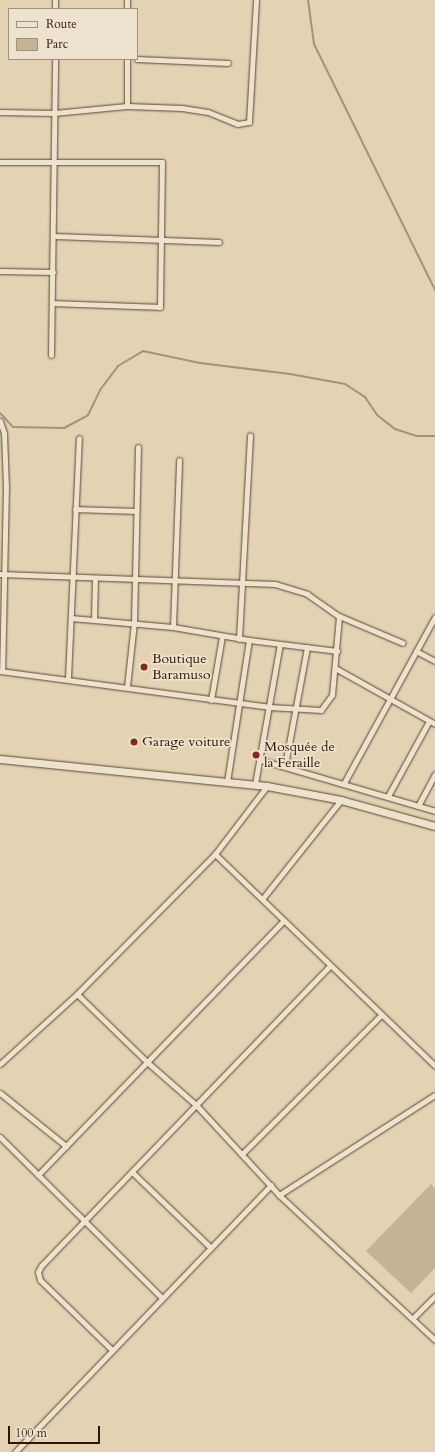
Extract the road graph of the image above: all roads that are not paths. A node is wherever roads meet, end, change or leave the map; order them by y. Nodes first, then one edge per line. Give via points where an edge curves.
1 (256, 0) edge
2 (138, 59) edge
3 (55, 60) edge
4 (127, 60) edge
5 (228, 63) dead end
6 (127, 106) junction
7 (0, 112) edge
8 (54, 113) junction
9 (0, 162) edge
10 (55, 162) junction
11 (54, 236) junction
12 (162, 241) junction
13 (219, 242) dead end
14 (0, 271) edge
15 (53, 272) junction
16 (53, 303) junction
17 (51, 355) dead end
18 (0, 421) edge
19 (250, 435) dead end
20 (79, 438) dead end
21 (138, 447) dead end
22 (179, 460) dead end
23 (75, 509) junction
24 (135, 511) junction
25 (2, 575) edge
26 (72, 577) junction
27 (95, 578) junction
28 (136, 579) junction
29 (176, 580) junction
30 (242, 582) junction
31 (339, 616) junction
32 (71, 618) junction
33 (94, 620) junction
34 (434, 621) edge
35 (134, 624) junction
36 (173, 627) junction
37 (222, 636) junction
38 (240, 639) junction
39 (248, 640) junction
40 (403, 643) dead end
41 (280, 644) junction
42 (307, 647) junction
43 (337, 651) junction
44 (416, 651) junction
45 (435, 661) edge
46 (335, 668) junction
47 (1, 671) edge
48 (68, 678) junction
49 (127, 687) junction
50 (211, 700) junction
51 (390, 700) junction
52 (240, 703) junction
53 (269, 707) junction
54 (296, 710) junction
55 (429, 720) junction
56 (435, 724) edge
57 (0, 759) edge
58 (261, 760) junction
59 (285, 765) junction
60 (435, 774) edge
61 (227, 782) junction
62 (344, 783) junction
63 (255, 784) junction
64 (267, 786) junction
65 (388, 796) junction
66 (341, 800) junction
67 (418, 806) junction
68 (435, 811) edge
69 (435, 826) edge
70 (215, 854) junction
71 (263, 898) junction
72 (283, 921) junction
73 (330, 966) junction
74 (77, 994) junction
75 (381, 1016) junction
76 (147, 1062) junction
77 (0, 1064) edge
78 (435, 1066) edge
79 (0, 1093) edge
80 (435, 1095) edge
81 (197, 1106) junction
82 (0, 1137) edge
83 (66, 1146) junction
84 (242, 1154) junction
85 (132, 1172) junction
86 (38, 1175) junction
87 (271, 1185) junction
88 (279, 1195) junction
89 (83, 1220) junction
90 (210, 1247) junction
91 (435, 1296) edge
92 (161, 1297) junction
93 (413, 1318) junction
94 (435, 1340) edge
95 (112, 1350) junction
96 (15, 1452) edge

1 - 6 street via 249,122 237,124 208,112 182,108
2 - 5 street
3 - 8 street
4 - 6 street
6 - 8 street
7 - 8 street
8 - 10 street
9 - 10 street
10 - 11 street
10 - 12 street via 162,162
11 - 12 street
11 - 15 street
12 - 13 street
12 - 16 street via 160,307
14 - 15 street
15 - 16 street
16 - 17 street
18 - 25 street via 4,432 6,487
19 - 30 street
20 - 23 street
21 - 24 street
22 - 29 street
23 - 24 street
23 - 26 street
24 - 28 street
25 - 26 street
25 - 47 street
26 - 27 street
26 - 32 street
27 - 28 street
27 - 33 street
28 - 29 street
28 - 35 street
29 - 30 street
29 - 36 street
30 - 31 street via 275,584 307,594
30 - 38 street
31 - 40 street
31 - 43 street
32 - 33 street
32 - 48 street
33 - 35 street
34 - 44 street
35 - 36 street
35 - 49 street
36 - 37 street
37 - 38 street
37 - 50 street
38 - 39 street
39 - 41 street
39 - 52 street
41 - 42 street
41 - 53 street
42 - 43 street
42 - 54 street
43 - 46 street
44 - 45 street
44 - 51 street
46 - 51 street
46 - 54 street via 332,694 325,706 320,710
47 - 48 street
48 - 49 street
49 - 50 street
50 - 52 street
51 - 55 street
51 - 62 street
52 - 53 street
52 - 61 street
53 - 54 street
53 - 58 street
54 - 59 street
55 - 56 street
55 - 65 street
57 - 61 street
58 - 59 street
58 - 63 street
59 - 62 street
60 - 67 street
61 - 63 street
62 - 65 street
63 - 64 street
64 - 66 street
64 - 70 street
65 - 67 street
66 - 69 street
66 - 71 street
67 - 68 street
70 - 71 street
70 - 74 street
71 - 72 street
72 - 73 street
72 - 76 street
73 - 75 street
73 - 81 street
74 - 76 street
74 - 77 street
75 - 78 street
75 - 84 street
76 - 81 street
76 - 83 street
79 - 83 street
80 - 88 street
81 - 84 street
81 - 85 street
82 - 86 street
83 - 86 street
84 - 87 street
85 - 89 street
85 - 90 street
86 - 89 street
87 - 88 street
87 - 90 street
88 - 93 street
89 - 92 street
89 - 95 street via 38,1272 40,1280
90 - 92 street
91 - 93 street
92 - 95 street
93 - 94 street
95 - 96 street

